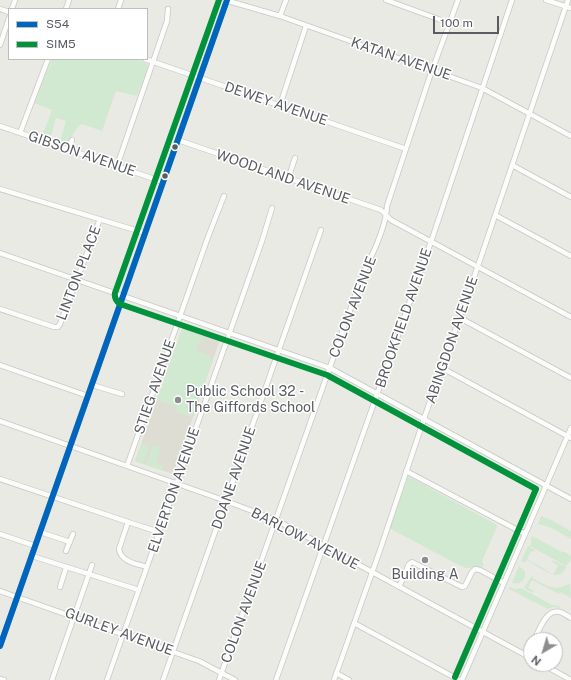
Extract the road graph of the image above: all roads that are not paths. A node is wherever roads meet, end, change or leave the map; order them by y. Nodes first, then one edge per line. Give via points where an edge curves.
1 (226, 0) edge
2 (286, 0) edge
3 (386, 0) edge
4 (458, 0) edge
5 (512, 0) edge
6 (546, 0) edge
7 (568, 0) edge
8 (568, 7) edge
9 (168, 9) dead end
10 (280, 16) junction
11 (8, 21) edge
12 (449, 22) junction
13 (306, 26) junction
14 (0, 45) edge
15 (48, 60) edge
16 (148, 60) edge
17 (153, 62) junction
18 (433, 70) junction
19 (199, 78) junction
20 (482, 88) junction
21 (280, 105) junction
22 (530, 114) junction
23 (0, 126) edge
24 (20, 133) junction
25 (571, 136) edge
26 (72, 140) dead end
27 (178, 140) junction
28 (406, 149) junction
29 (69, 150) junction
30 (295, 158) dead end
31 (512, 165) junction
32 (117, 166) junction
33 (288, 179) junction
34 (163, 182) junction
35 (0, 190) edge
36 (224, 196) dead end
37 (571, 197) edge
38 (272, 208) dead end
39 (386, 216) junction
40 (495, 216) junction
41 (100, 219) junction
42 (321, 230) dead end
43 (145, 232) junction
44 (431, 242) junction
45 (0, 253) edge
46 (571, 256) edge
47 (478, 267) junction
48 (78, 280) junction
49 (123, 296) junction
50 (0, 309) edge
51 (180, 316) junction
52 (571, 317) edge
53 (460, 318) junction
54 (230, 333) junction
55 (279, 350) junction
56 (0, 365) edge
57 (330, 368) junction
58 (442, 368) junction
59 (571, 378) edge
60 (92, 385) junction
61 (122, 394) dead end
62 (377, 394) junction
63 (88, 396) junction
64 (424, 419) junction
65 (0, 421) edge
66 (571, 428) edge
67 (569, 437) edge
68 (71, 446) junction
69 (127, 466) junction
70 (406, 471) junction
71 (0, 479) edge
72 (176, 484) junction
73 (546, 485) junction
74 (53, 497) junction
75 (571, 498) edge
76 (226, 501) junction
77 (276, 520) junction
78 (128, 522) junction
79 (40, 532) junction
80 (159, 532) junction
81 (0, 534) edge
82 (73, 534) dead end
83 (525, 534) junction
84 (70, 542) junction
85 (35, 546) junction
86 (323, 547) junction
87 (66, 551) dead end
88 (32, 556) junction
89 (92, 565) dead end
90 (147, 567) junction
91 (66, 568) junction
92 (372, 573) junction
93 (88, 574) junction
94 (504, 583) junction
95 (60, 587) dead end
96 (398, 587) junction
97 (0, 590) edge
98 (139, 590) junction
99 (18, 597) junction
100 (74, 616) junction
101 (571, 618) edge
102 (354, 623) junction
103 (482, 632) junction
104 (538, 632) edge
105 (123, 634) junction
106 (0, 646) edge
107 (173, 652) junction
108 (523, 653) edge
109 (558, 672) edge
110 (222, 673) junction
111 (336, 673) junction
112 (570, 678) edge
113 (0, 679) edge
114 (4, 680) edge
115 (52, 680) edge
116 (107, 680) edge
117 (163, 680) edge
118 (219, 680) edge
119 (235, 680) edge
120 (276, 680) edge
121 (334, 680) edge
122 (349, 680) edge
123 (460, 680) edge

1 - 10 street, KATAN AVENUE
1 - 19 street
2 - 10 street
3 - 12 street
4 - 12 street, COLON AVENUE
5 - 20 street, BROOKFIELD AVENUE
6 - 8 street
7 - 8 street, ABINGDON AVENUE
8 - 22 street, ABINGDON AVENUE
9 - 17 street via 167,21
10 - 13 street, KATAN AVENUE
11 - 14 street
12 - 18 street, COLON AVENUE
13 - 18 street, KATAN AVENUE
13 - 21 street
15 - 24 street
16 - 17 street, DEWEY AVENUE
17 - 19 street, DEWEY AVENUE
17 - 32 street
18 - 20 street, KATAN AVENUE
18 - 28 street, COLON AVENUE
19 - 21 street, DEWEY AVENUE
19 - 27 street
20 - 22 street, KATAN AVENUE
20 - 44 street, BROOKFIELD AVENUE
21 - 28 street, DEWEY AVENUE
22 - 25 street, KATAN AVENUE
22 - 31 street, ABINGDON AVENUE
23 - 24 street, GIBSON AVENUE
24 - 29 street, GIBSON AVENUE
26 - 29 street
27 - 33 street, WOODLAND AVENUE
27 - 34 street
28 - 39 street, COLON AVENUE
29 - 32 street, GIBSON AVENUE
30 - 33 street
31 - 37 street
31 - 40 street, ABINGDON AVENUE
32 - 34 street, GIBSON AVENUE
33 - 39 street, WOODLAND AVENUE via 381,210
34 - 43 street
35 - 41 street
36 - 51 street, STIEG AVENUE
38 - 54 street, ELVERTON AVENUE
39 - 44 street, WOODLAND AVENUE
39 - 57 street, COLON AVENUE
40 - 46 street
40 - 47 street, ABINGDON AVENUE
41 - 43 street
41 - 48 street, LINTON PLACE
42 - 55 street, DOANE AVENUE
43 - 49 street
44 - 47 street, WOODLAND AVENUE
44 - 62 street, BROOKFIELD AVENUE
45 - 48 street
47 - 52 street, WOODLAND AVENUE
47 - 53 street, ABINGDON AVENUE
48 - 49 street
48 - 50 street, LINTON PLACE via 58,327
49 - 51 street
49 - 60 street
51 - 54 street
51 - 69 street, STIEG AVENUE
53 - 58 street, ABINGDON AVENUE
53 - 59 street
54 - 55 street
54 - 72 street, ELVERTON AVENUE
55 - 57 street
55 - 76 street, DOANE AVENUE
56 - 63 street
57 - 62 street
57 - 77 street, COLON AVENUE
58 - 64 street, ABINGDON AVENUE
58 - 67 street
60 - 61 street
60 - 63 street
62 - 64 street
62 - 86 street, BROOKFIELD AVENUE
63 - 68 street
64 - 70 street, ABINGDON AVENUE
64 - 73 street
65 - 68 street, BARLOW AVENUE
66 - 67 street
67 - 73 street
68 - 69 street, BARLOW AVENUE
68 - 74 street
69 - 72 street, BARLOW AVENUE
70 - 83 street
70 - 92 street, ABINGDON AVENUE
71 - 74 street
72 - 76 street, BARLOW AVENUE
72 - 80 street, ELVERTON AVENUE
73 - 75 street
73 - 83 street
74 - 78 street
74 - 79 street
76 - 77 street, BARLOW AVENUE
76 - 107 street, DOANE AVENUE
77 - 86 street, BARLOW AVENUE
77 - 110 street, COLON AVENUE
78 - 80 street
78 - 90 street via 120,552 129,562
79 - 84 street
79 - 85 street
80 - 90 street, ELVERTON AVENUE
81 - 85 street
82 - 84 street
83 - 94 street
84 - 87 street
85 - 88 street
86 - 92 street, BARLOW AVENUE
86 - 120 street, BROOKFIELD AVENUE
88 - 91 street
88 - 99 street
89 - 93 street
90 - 98 street, ELVERTON AVENUE
91 - 93 street
91 - 95 street
92 - 96 street, BARLOW AVENUE
92 - 102 street, ABINGDON AVENUE
93 - 98 street
93 - 100 street
94 - 96 street via 475,569 462,587 411,562
94 - 103 street
96 - 103 street, BARLOW AVENUE
97 - 99 street, GURLEY AVENUE
98 - 105 street, ELVERTON AVENUE
99 - 100 street, GURLEY AVENUE
99 - 106 street
100 - 105 street, GURLEY AVENUE
100 - 115 street
101 - 104 street via 559,612 552,612 546,617
102 - 111 street, ABINGDON AVENUE
102 - 123 street
103 - 108 street, BARLOW AVENUE
103 - 123 street
105 - 107 street, GURLEY AVENUE
105 - 116 street, ELVERTON AVENUE
107 - 110 street, GURLEY AVENUE
107 - 117 street, DOANE AVENUE
109 - 112 street
110 - 118 street, COLON AVENUE
110 - 119 street, GURLEY AVENUE
111 - 121 street, ABINGDON AVENUE
111 - 122 street
113 - 114 street

